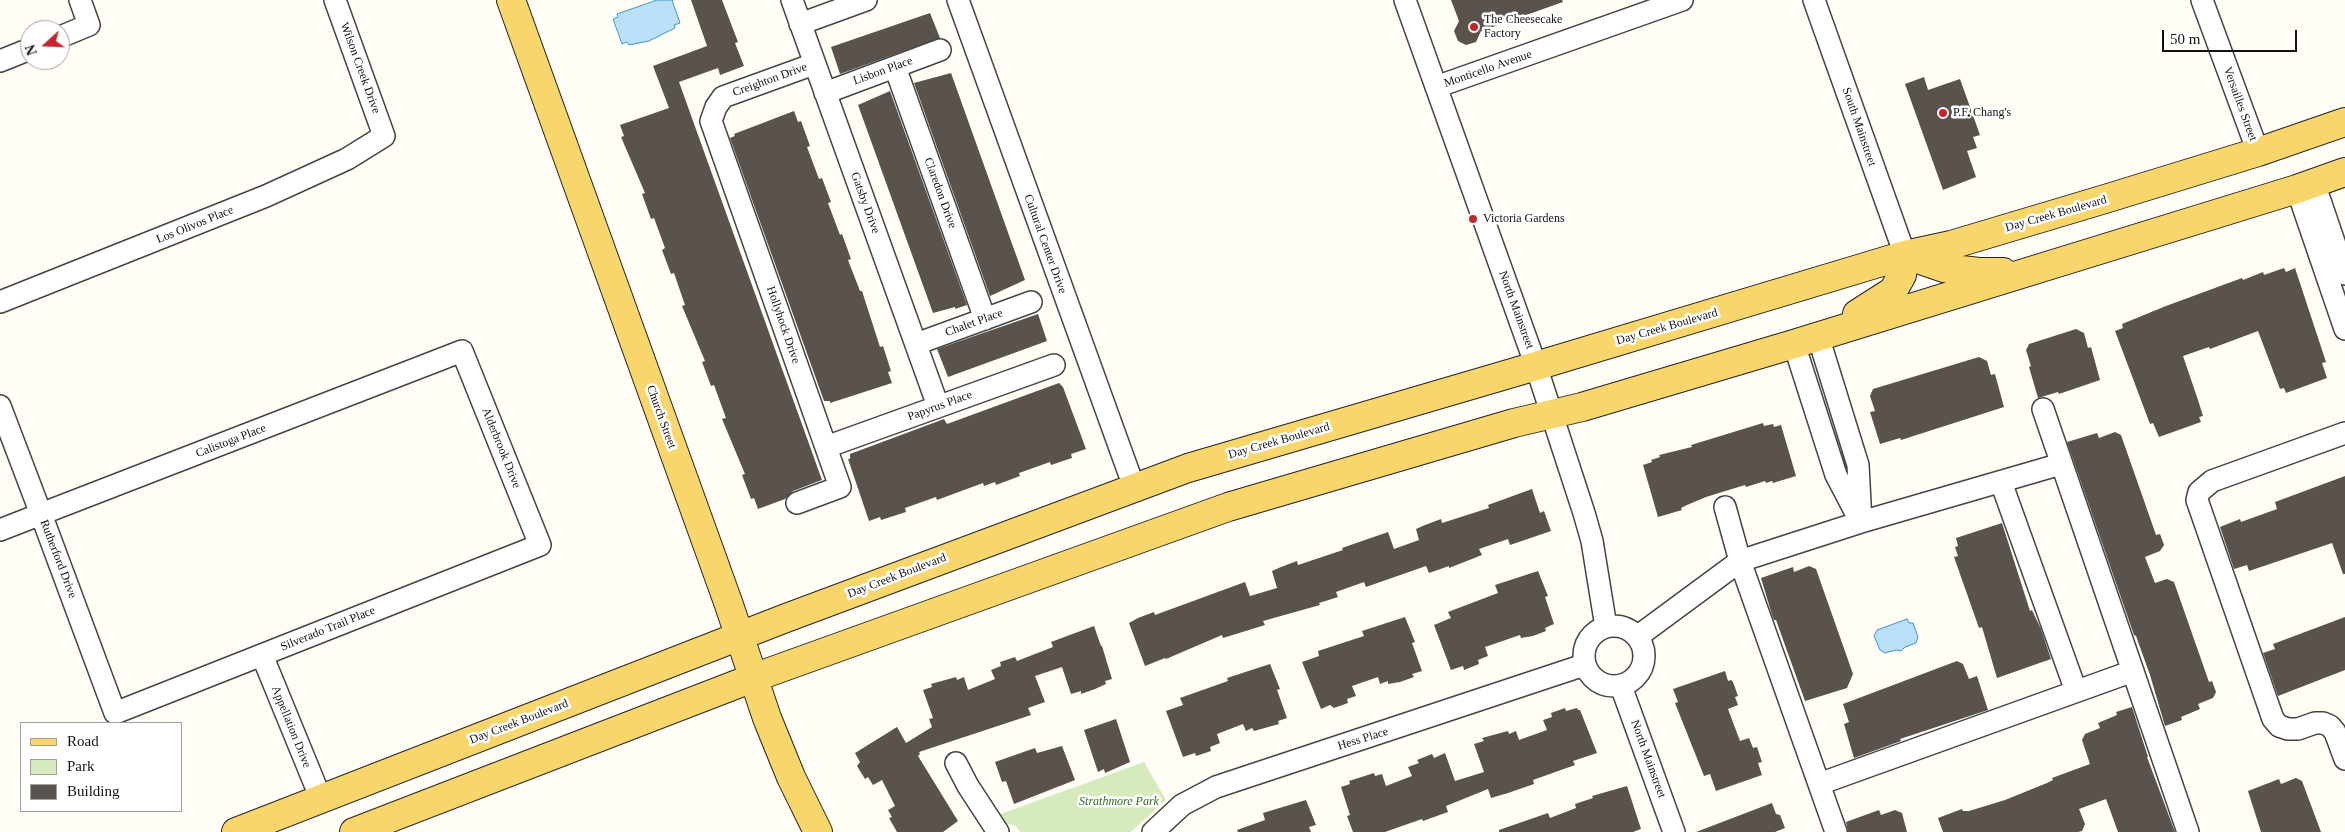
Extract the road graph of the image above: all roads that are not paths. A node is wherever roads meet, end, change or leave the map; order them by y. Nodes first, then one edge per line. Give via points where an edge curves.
1 (80, 0) edge
2 (335, 0) edge
3 (511, 0) edge
4 (792, 0) edge
5 (866, 0) edge
6 (958, 0) edge
7 (1405, 0) edge
8 (1682, 0) edge
9 (1814, 0) edge
10 (2202, 0) edge
11 (800, 24) junction
12 (70, 33) edge
13 (940, 50) dead end
14 (20, 53) edge
15 (0, 61) edge
16 (814, 64) junction
17 (895, 67) junction
18 (1436, 87) junction
19 (825, 93) junction
20 (711, 121) joint
21 (2345, 122) edge
22 (384, 136) joint
23 (2258, 152) junction
24 (2345, 172) edge
25 (2306, 186) junction
26 (1904, 255) junction
27 (2339, 267) edge
28 (2029, 271) junction
29 (0, 302) edge
30 (1031, 302) dead end
31 (985, 319) junction
32 (2345, 329) edge
33 (1814, 337) junction
34 (916, 344) junction
35 (462, 351) joint
36 (1054, 365) dead end
37 (1536, 366) junction
38 (0, 406) edge
39 (938, 406) junction
40 (2043, 409) dead end
41 (1552, 414) junction
42 (1847, 428) junction
43 (2345, 433) edge
44 (1824, 436) junction
45 (826, 447) junction
46 (2061, 464) junction
47 (2001, 482) junction
48 (1134, 487) junction
49 (797, 503) dead end
50 (1725, 507) dead end
51 (41, 514) junction
52 (1861, 522) junction
53 (0, 530) edge
54 (540, 545) joint
55 (1740, 561) junction
56 (1606, 627) junction
57 (739, 637) junction
58 (1637, 637) junction
59 (262, 655) junction
60 (1584, 665) junction
61 (2133, 671) junction
62 (753, 678) junction
63 (1621, 686) junction
64 (2076, 691) junction
65 (116, 712) joint
66 (2345, 758) edge
67 (956, 763) dead end
68 (1819, 784) junction
69 (321, 799) junction
70 (236, 832) edge
71 (354, 832) edge
72 (818, 832) edge
73 (998, 832) edge
74 (1153, 832) edge
75 (1674, 832) edge
76 (1836, 832) edge
77 (2188, 832) edge

1 - 12 street via 89,25
2 - 22 street, Wilson Creek Drive
3 - 57 main road, Church Street
4 - 11 street, Gatsby Drive
5 - 11 street
6 - 48 street, Cultural Center Drive
7 - 18 street, North Mainstreet
8 - 18 street, Monticello Avenue
9 - 26 street, South Mainstreet
10 - 23 street, Versailles Street
11 - 16 street, Gatsby Drive
13 - 17 street, Lisbon Place
14 - 15 street
16 - 19 street, Gatsby Drive
16 - 20 street, Creighton Drive via 724,97
17 - 19 street, Lisbon Place
17 - 31 street, Claredon Drive
18 - 37 street, North Mainstreet
19 - 34 street, Gatsby Drive
20 - 45 street, Hollyhock Drive
21 - 23 main road, Day Creek Boulevard
22 - 29 street, Los Olivos Place via 347,159 266,196
23 - 26 main road, Day Creek Boulevard via 1950,245
24 - 25 main road
25 - 27 street
25 - 28 main road
26 - 28 main road via 1944,268 1979,272
26 - 33 main road via 1902,275 1893,290
26 - 37 main road, Day Creek Boulevard
27 - 32 street
28 - 33 main road
30 - 31 street, Chalet Place
31 - 34 street, Chalet Place
33 - 41 main road
33 - 42 street
33 - 44 street
34 - 39 street, Gatsby Drive
35 - 51 street, Calistoga Place
35 - 54 street, Alderbrook Drive
36 - 39 street, Papyrus Place
37 - 41 street, North Mainstreet
37 - 48 main road, Day Creek Boulevard via 1198,465
38 - 51 street, Rutherford Drive
39 - 45 street, Papyrus Place
40 - 46 street
41 - 56 street, North Mainstreet via 1592,541
41 - 62 main road via 1228,507
42 - 44 street
42 - 52 street via 1858,465
43 - 66 street via 2212,481 2199,492 2197,500 2273,718 2279,726 2288,729 2315,723 2330,726
44 - 52 street via 1836,475
45 - 49 street, Hollyhock Drive via 840,487
46 - 47 street
46 - 61 street
47 - 52 street
47 - 64 street
48 - 57 main road, Day Creek Boulevard
50 - 55 street
51 - 53 street, Calistoga Place
51 - 65 street, Rutherford Drive
52 - 55 street
54 - 59 street, Silverado Trail Place
55 - 58 street
55 - 68 street
56 - 58 street via 1623,627
56 - 60 street via 1586,644
57 - 62 main road, Church Street
57 - 69 main road, Day Creek Boulevard
58 - 63 street via 1644,656 1642,666 1638,675
59 - 65 street, Silverado Trail Place
59 - 69 street, Appellation Drive
60 - 63 street via 1602,685
60 - 74 street, Hess Place via 1216,787 1182,806
61 - 64 street
61 - 77 street
62 - 71 main road
62 - 72 main road, Church Street via 791,777
63 - 75 street, North Mainstreet
64 - 68 street
67 - 73 street
68 - 76 street
69 - 70 main road, Day Creek Boulevard

